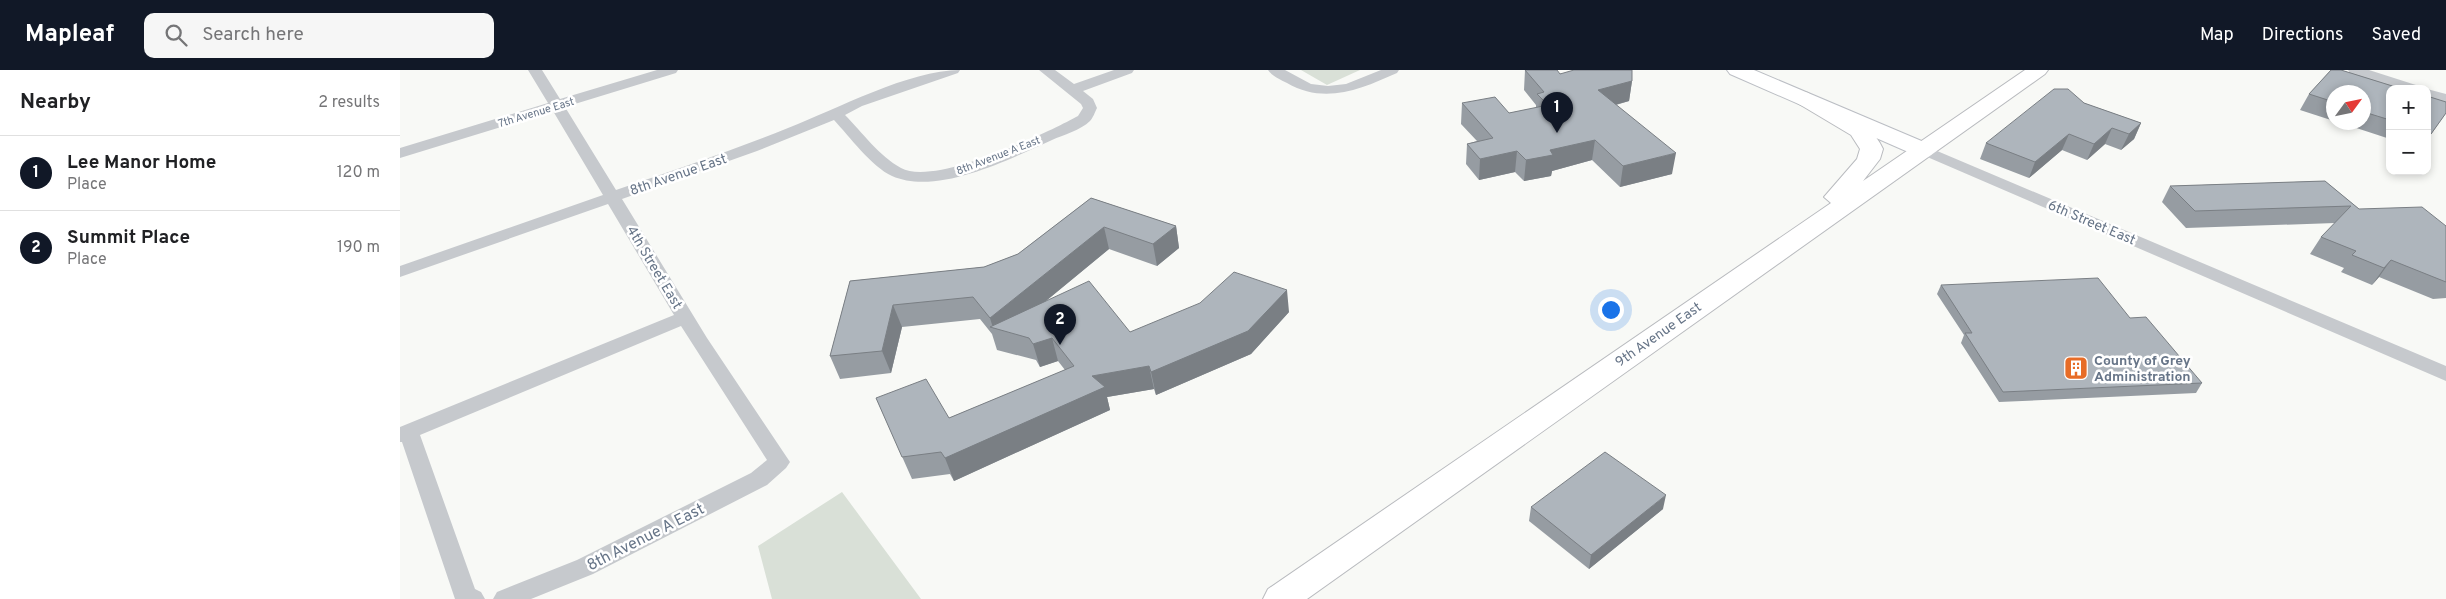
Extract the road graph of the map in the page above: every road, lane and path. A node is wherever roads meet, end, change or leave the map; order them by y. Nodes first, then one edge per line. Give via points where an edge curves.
1 (535, 70) edge
2 (671, 70) edge
3 (952, 70) edge
4 (1046, 70) edge
5 (1127, 70) edge
6 (1275, 70) edge
7 (1392, 70) edge
8 (1737, 70) edge
9 (2038, 70) edge
10 (2355, 70) edge
11 (2402, 85) edge
12 (1072, 90) junction
13 (2431, 94) edge
14 (1801, 97) junction
15 (2446, 99) edge
16 (558, 105) junction
17 (836, 114) junction
18 (1923, 150) junction
19 (400, 153) edge
20 (613, 197) junction
21 (1824, 218) junction
22 (400, 272) edge
23 (685, 317) junction
24 (2446, 374) edge
25 (404, 433) edge
26 (779, 462) joint
27 (473, 599) edge
28 (505, 599) edge
29 (1280, 599) edge

1 - 16 street, 4th Street East
2 - 16 street, 7th Avenue East
3 - 17 street, 8th Avenue East via 857,103
4 - 12 street
5 - 12 street
6 - 7 street via 1305,87 1329,91 1348,88
8 - 14 main road, 6th Street East
9 - 18 main road, 9th Avenue East
10 - 11 street
12 - 17 street, 8th Avenue A East via 1089,105 1084,118 962,170 930,178 896,172
13 - 15 street
14 - 18 main road, 6th Street East
14 - 21 main road via 1807,104 1854,127 1866,136 1870,146 1870,157 1843,185
16 - 19 street, 7th Avenue East
16 - 20 street, 4th Street East
17 - 20 street, 8th Avenue East via 752,148
18 - 21 main road, 9th Avenue East
18 - 24 street, 6th Street East
20 - 22 street, 8th Avenue East
20 - 23 street, 4th Street East
21 - 29 main road, 9th Avenue East
23 - 25 street
23 - 26 street, 4th Street East
25 - 27 street via 465,595
26 - 28 street, 8th Avenue A East via 759,479 594,562

